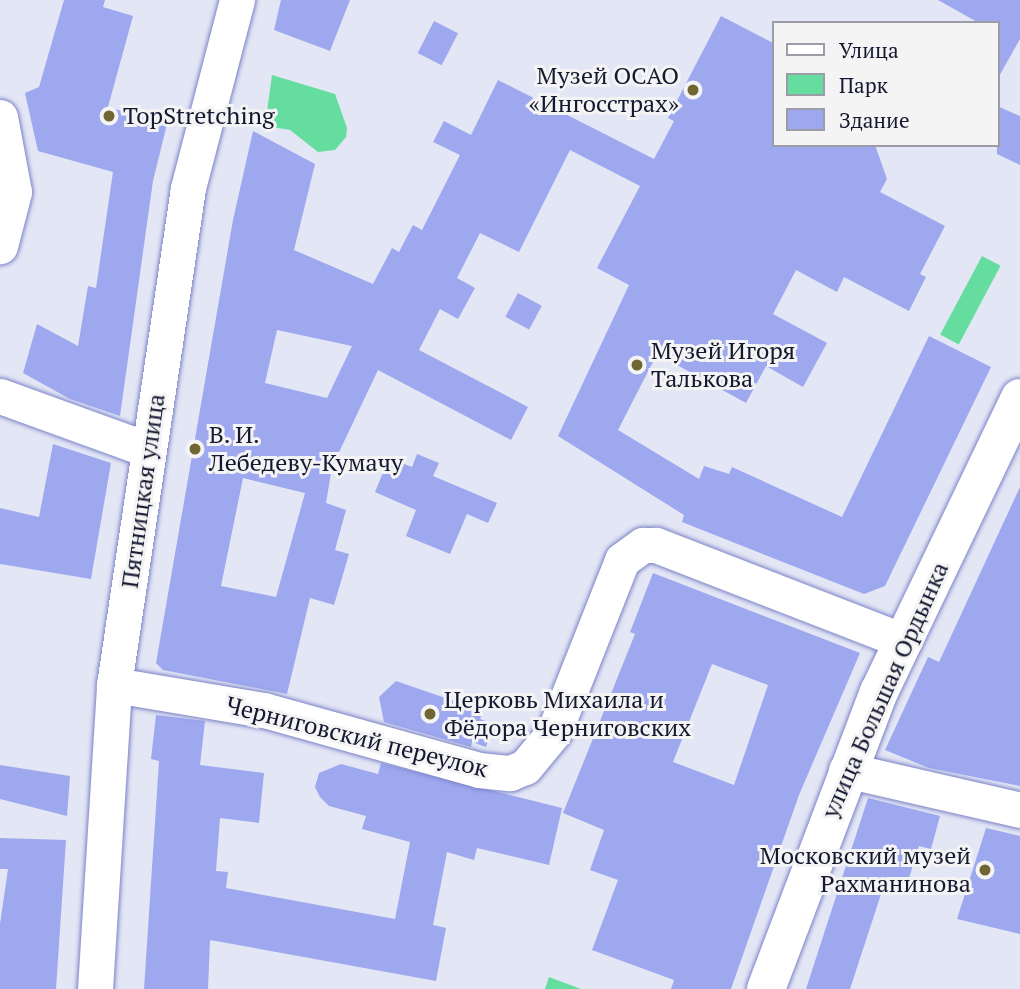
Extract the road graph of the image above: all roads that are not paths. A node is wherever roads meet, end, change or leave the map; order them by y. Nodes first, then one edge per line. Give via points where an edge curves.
1 (237, 0) edge
2 (0, 117) edge
3 (0, 246) edge
4 (0, 396) edge
5 (1020, 398) edge
6 (149, 450) junction
7 (904, 641) junction
8 (114, 685) junction
9 (846, 770) junction
10 (1020, 810) edge
11 (95, 989) edge
12 (766, 989) edge

1 - 6 street, Пятницкая улица via 188,188
2 - 3 street via 9,146 14,192
4 - 6 street
5 - 7 main road, улица Большая Ордынка
6 - 8 street, Пятницкая улица
7 - 8 street, Черниговский переулок via 656,545 643,545 622,560 554,732 525,767 510,773 479,770 290,716
7 - 9 main road, улица Большая Ордынка
8 - 11 street, Пятницкая улица
9 - 10 street
9 - 12 main road, улица Большая Ордынка

